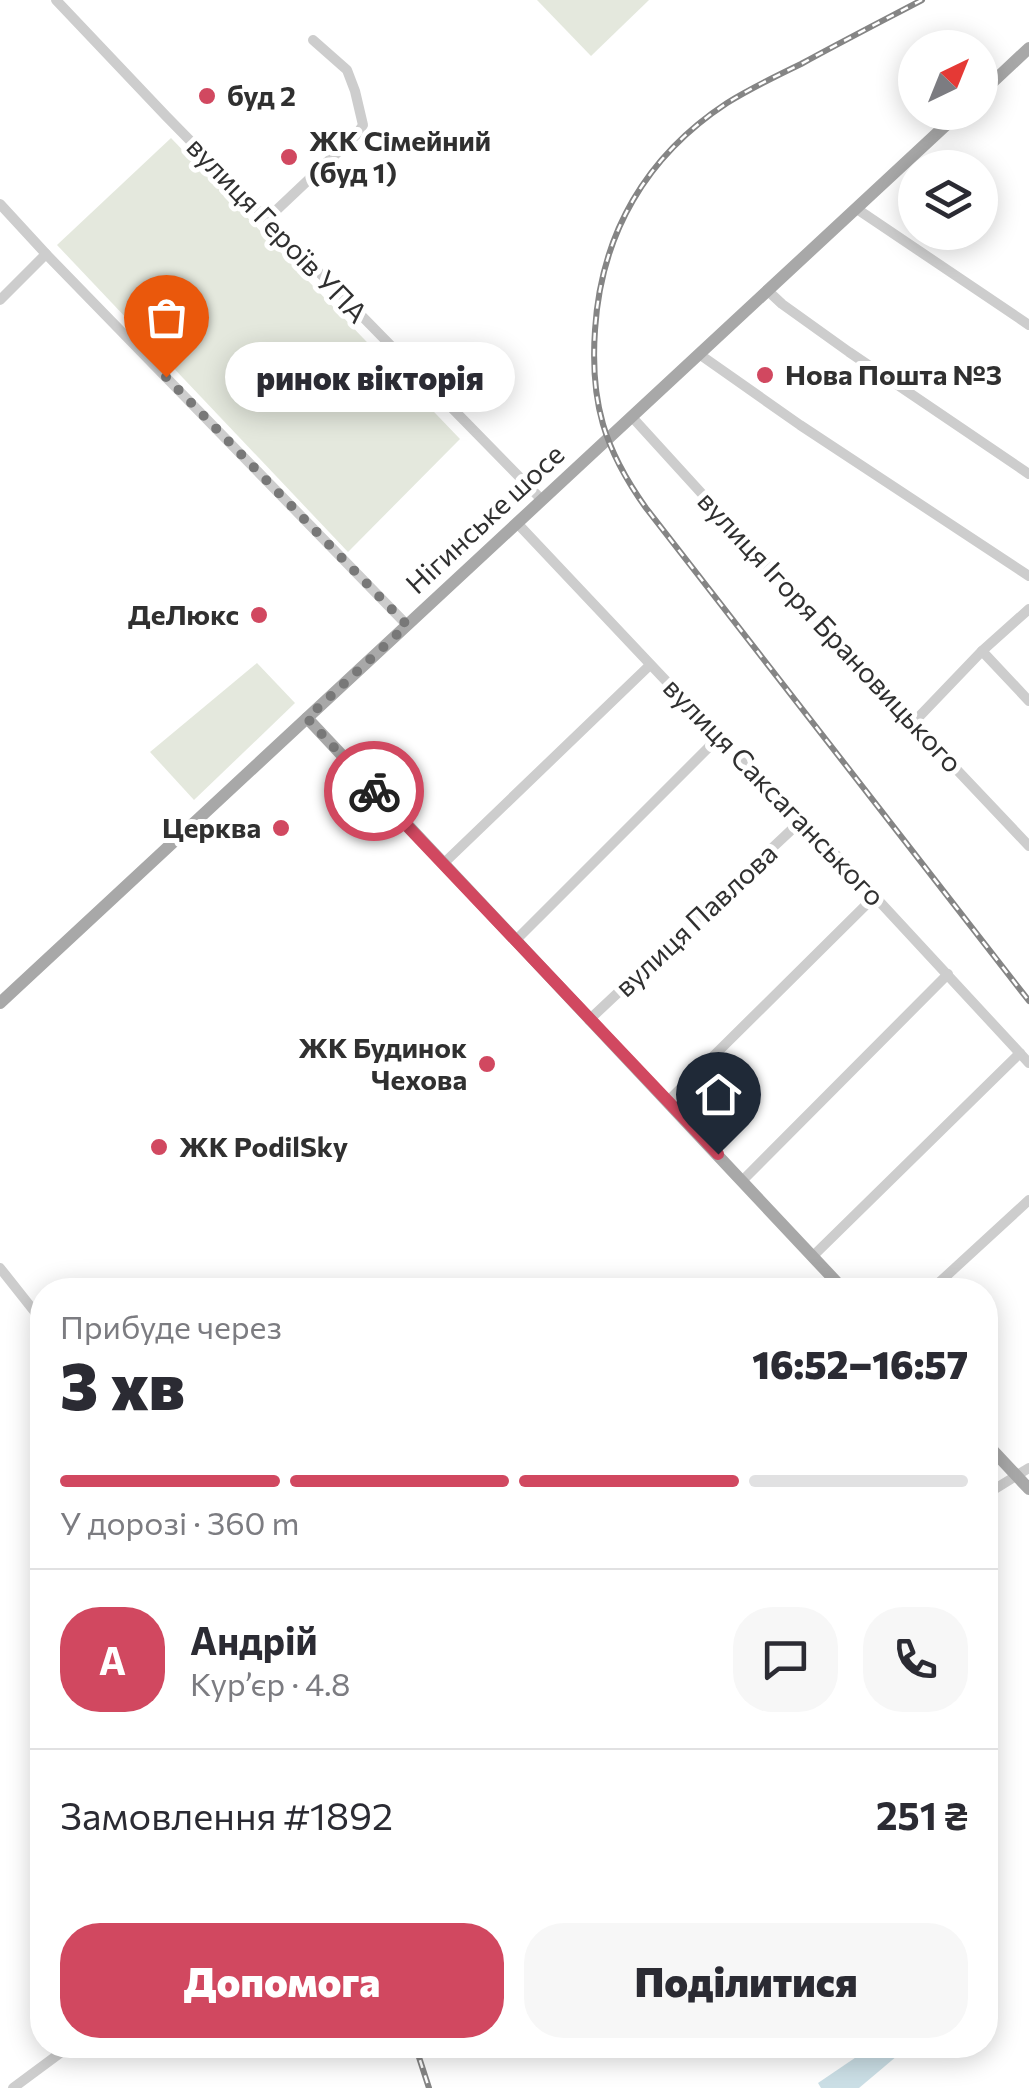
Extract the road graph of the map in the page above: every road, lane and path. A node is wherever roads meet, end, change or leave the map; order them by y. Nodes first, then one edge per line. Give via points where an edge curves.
1 (56, 0) edge
2 (313, 40) dead end
3 (1029, 48) edge
4 (998, 77) edge
5 (941, 130) edge
6 (0, 204) edge
7 (857, 208) junction
8 (267, 219) junction
9 (46, 254) junction
10 (767, 290) junction
11 (0, 300) edge
12 (1029, 324) edge
13 (699, 354) junction
14 (632, 416) junction
15 (1029, 474) edge
16 (542, 500) junction
17 (517, 523) junction
18 (1029, 576) edge
19 (1029, 610) edge
20 (407, 625) junction
21 (982, 651) junction
22 (650, 665) junction
23 (1029, 701) edge
24 (307, 718) junction
25 (913, 723) junction
26 (719, 737) junction
27 (803, 819) junction
28 (1029, 846) edge
29 (443, 864) junction
30 (875, 896) junction
31 (515, 941) junction
32 (948, 974) junction
33 (0, 1002) edge
34 (589, 1020) junction
35 (1020, 1053) junction
36 (1029, 1062) edge
37 (668, 1102) junction
38 (743, 1180) junction
39 (1029, 1200) edge
40 (813, 1256) junction
41 (0, 1268) edge
42 (833, 1278) edge
43 (944, 1278) edge
44 (30, 1305) edge
45 (998, 1452) edge
46 (1023, 1472) edge
47 (998, 1487) edge
48 (1029, 1489) edge
49 (53, 2058) edge
50 (13, 2088) edge

1 - 8 street, вулиця Героїв УПА
2 - 8 street via 346,70 363,125
3 - 4 main road
5 - 7 main road, Нігинське шосе
6 - 9 street
7 - 10 main road, Нігинське шосе
7 - 12 street
8 - 16 street, вулиця Героїв УПА
9 - 11 street
9 - 20 street
10 - 13 main road, Нігинське шосе
10 - 15 street
13 - 14 main road, Нігинське шосе
13 - 18 street
14 - 16 main road, Нігинське шосе
14 - 25 street, вулиця Ігоря Брановицького
16 - 17 main road, Нігинське шосе
17 - 20 main road, Нігинське шосе
17 - 22 street, вулиця Саксаганського
19 - 21 street
20 - 24 main road, Нігинське шосе
21 - 23 street
21 - 25 street
22 - 26 street, вулиця Саксаганського
22 - 29 street
24 - 29 main road
24 - 33 main road, Нігинське шосе
25 - 28 street, вулиця Ігоря Брановицького
26 - 27 street, вулиця Саксаганського
26 - 31 street
27 - 30 street, вулиця Саксаганського
27 - 34 street, вулиця Павлова
29 - 31 main road
30 - 32 street, вулиця Саксаганського
30 - 37 street
31 - 34 main road
32 - 35 street, вулиця Саксаганського
32 - 38 street
34 - 37 main road
35 - 36 street, вулиця Саксаганського
35 - 40 street
37 - 38 main road
38 - 40 main road
39 - 43 street
40 - 42 main road
41 - 44 street
45 - 46 main road
46 - 47 street
46 - 48 main road
49 - 50 street

